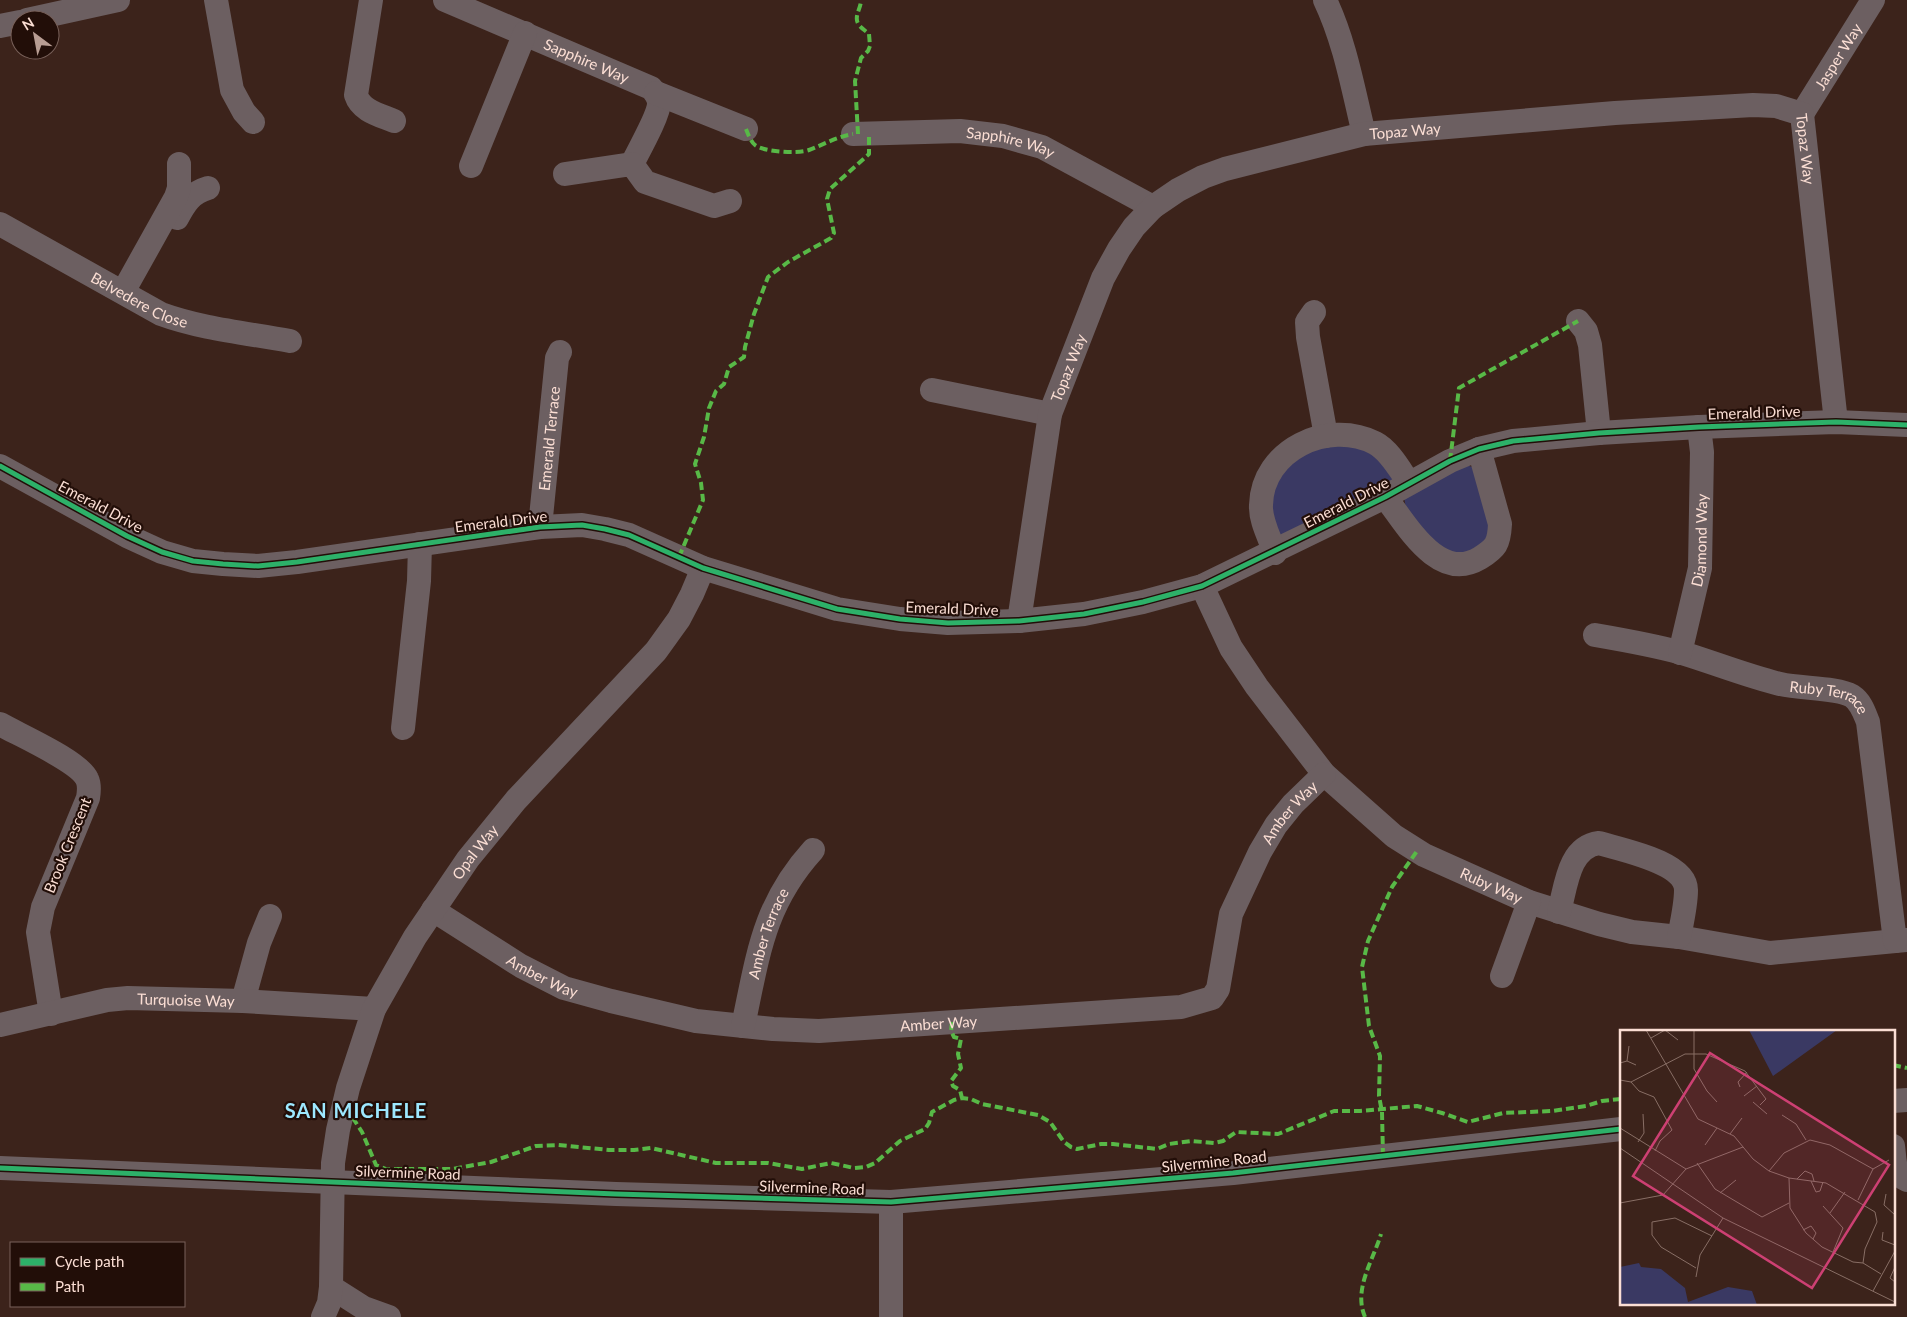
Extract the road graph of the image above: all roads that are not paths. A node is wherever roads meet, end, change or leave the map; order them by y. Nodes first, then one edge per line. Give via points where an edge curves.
1 (118, 0) edge
2 (216, 0) edge
3 (370, 0) edge
4 (445, 0) edge
5 (1325, 0) edge
6 (1873, 0) edge
7 (60, 13) edge
8 (524, 33) junction
9 (656, 93) junction
10 (1802, 114) junction
11 (394, 121) dead end
12 (253, 122) dead end
13 (746, 128) dead end
14 (853, 134) dead end
15 (1364, 134) junction
16 (179, 164) dead end
17 (632, 164) junction
18 (471, 166) dead end
19 (565, 174) dead end
20 (208, 188) dead end
21 (730, 202) dead end
22 (1153, 206) junction
23 (0, 224) edge
24 (128, 295) junction
25 (1314, 312) dead end
26 (1578, 321) dead end
27 (290, 341) dead end
28 (560, 352) dead end
29 (932, 390) dead end
30 (1050, 414) junction
31 (1836, 422) junction
32 (1907, 425) edge
33 (1699, 427) junction
34 (1599, 433) junction
35 (1326, 436) junction
36 (1479, 449) junction
37 (0, 466) edge
38 (1409, 483) junction
39 (1385, 498) junction
40 (540, 527) junction
41 (420, 544) junction
42 (1274, 552) junction
43 (703, 568) junction
44 (1202, 586) junction
45 (1019, 621) junction
46 (1595, 635) dead end
47 (1680, 652) junction
48 (0, 724) edge
49 (403, 728) dead end
50 (1324, 774) junction
51 (813, 850) dead end
52 (1529, 902) junction
53 (433, 910) junction
54 (1558, 912) junction
55 (270, 916) dead end
56 (1680, 937) junction
57 (1901, 940) edge
58 (1502, 976) dead end
59 (243, 1001) junction
60 (374, 1009) junction
61 (50, 1014) junction
62 (0, 1026) edge
63 (743, 1026) junction
64 (1907, 1100) edge
65 (1894, 1101) edge
66 (1620, 1129) edge
67 (1894, 1154) edge
68 (0, 1168) edge
69 (1907, 1180) edge
70 (334, 1182) junction
71 (892, 1202) junction
72 (331, 1287) junction
73 (323, 1317) edge
74 (389, 1317) edge
75 (891, 1317) edge

1 - 7 street
2 - 12 street via 232,90
3 - 11 street via 356,95 364,107
4 - 8 street, Sapphire Way
5 - 15 street via 1334,17
6 - 10 street, Jasper Way
8 - 9 street, Sapphire Way via 637,81
8 - 18 street
9 - 13 street, Sapphire Way
9 - 17 street via 657,112
10 - 15 street, Topaz Way via 1776,106 1753,106 1615,113
10 - 31 street, Topaz Way
14 - 22 street, Sapphire Way via 960,132 1003,136 1042,147
15 - 22 street, Topaz Way via 1225,169 1203,177
16 - 24 street via 176,197
17 - 19 street
17 - 21 street via 645,182 714,206
20 - 24 street via 185,202
22 - 30 street, Topaz Way via 1134,227 1103,278
23 - 24 street, Belvedere Close
24 - 27 street, Belvedere Close via 178,320
25 - 35 street via 1307,322 1308,337
26 - 34 street via 1590,345
28 - 40 street, Emerald Terrace
29 - 30 street
30 - 45 street, Topaz Way
31 - 32 street, Emerald Drive
31 - 33 street, Emerald Drive
33 - 34 street, Emerald Drive
33 - 47 street, Diamond Way via 1702,452 1700,561
34 - 36 street, Emerald Drive via 1513,441
35 - 38 street via 1343,435 1375,443
35 - 42 street via 1293,447 1269,476 1262,494 1261,513
36 - 38 street, Emerald Drive
36 - 39 street via 1500,534 1497,545 1474,562 1452,564 1434,556
37 - 41 street, Emerald Drive via 127,536 162,552 193,561 258,566
38 - 39 street, Emerald Drive
39 - 42 street, Emerald Drive
40 - 41 street, Emerald Drive
40 - 43 street, Emerald Drive via 582,525 606,529 629,535
41 - 49 street
42 - 44 street, Emerald Drive
43 - 45 street, Emerald Drive via 837,609 948,623
43 - 53 street, Opal Way via 679,619 656,651 516,800
44 - 45 street, Emerald Drive via 1084,614
44 - 50 street, Ruby Way via 1231,648
46 - 47 street, Ruby Terrace
47 - 57 street, Ruby Terrace via 1781,684 1838,691 1858,702 1868,722
48 - 61 street, Brook Crescent via 69,762 81,771 90,786 39,920
50 - 52 street, Ruby Way via 1394,836 1424,855
50 - 63 street, Amber Way via 1293,804 1260,852 1231,914 1222,977 1212,998 1181,1007 819,1031
51 - 63 street, Amber Terrace via 784,887 770,916 760,943
52 - 54 street, Ruby Way
52 - 58 street
53 - 60 street, Opal Way
53 - 63 street, Amber Way via 521,966 564,988 696,1021
54 - 56 street, Ruby Way via 1632,932
54 - 56 street via 1574,858 1589,844 1599,843 1666,864 1684,880 1686,890
55 - 59 street
56 - 57 street, Ruby Way via 1770,953
59 - 60 street, Turquoise Way
59 - 61 street, Turquoise Way via 128,998
60 - 70 street, Opal Way via 338,1130
61 - 62 street, Turquoise Way
64 - 65 street
66 - 71 street, Silvermine Road via 1233,1173
67 - 69 street via 1896,1170
68 - 70 street, Silvermine Road
70 - 71 street, Silvermine Road
70 - 72 street, Opal Way
71 - 75 street
72 - 73 street, Opal Way
72 - 74 street via 364,1308

